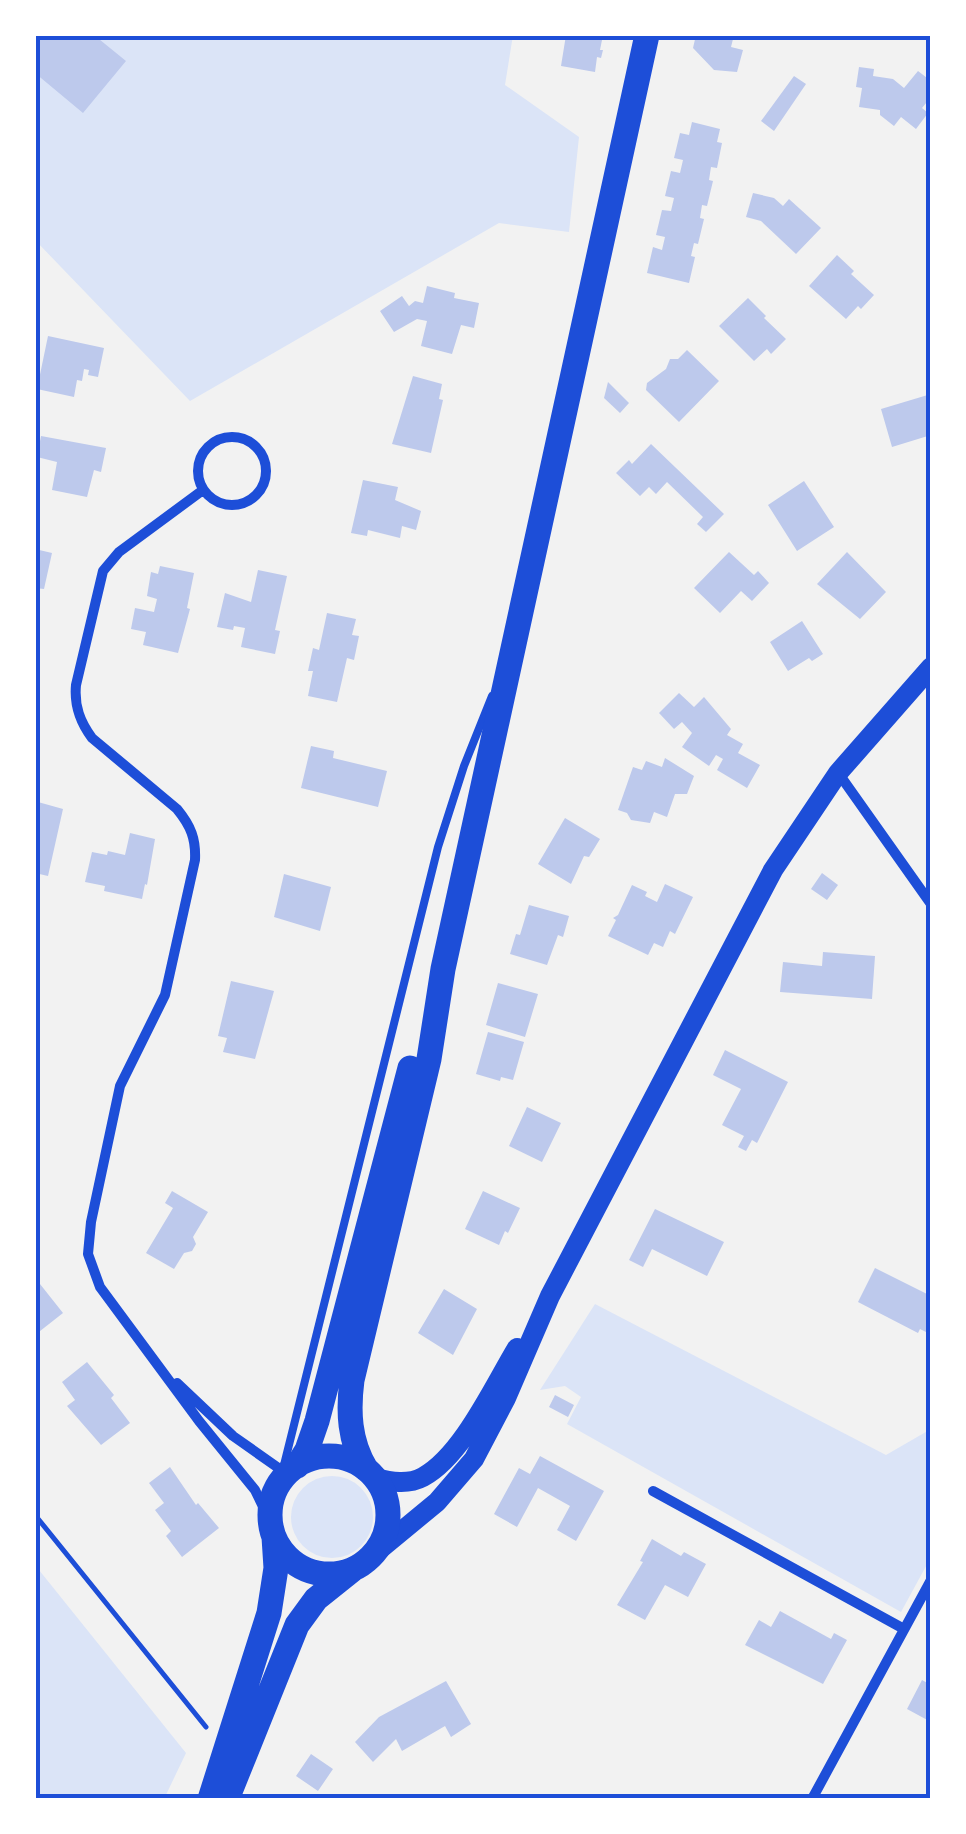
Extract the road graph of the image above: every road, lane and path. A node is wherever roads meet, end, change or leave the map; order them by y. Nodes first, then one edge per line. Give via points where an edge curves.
1 (647, 35) edge
2 (203, 490) junction
3 (513, 652) junction
4 (931, 667) edge
5 (838, 773) junction
6 (931, 904) edge
7 (443, 969) junction
8 (550, 1296) junction
9 (159, 1364) junction
10 (370, 1473) junction
11 (286, 1474) junction
12 (653, 1491) dead end
13 (35, 1515) edge
14 (272, 1530) junction
15 (374, 1554) junction
16 (351, 1570) junction
17 (931, 1580) edge
18 (904, 1629) junction
19 (226, 1749) junction
20 (222, 1797) edge
21 (812, 1799) edge

1 - 3 main road
2 - 2 street via 198,469 213,442 244,438 261,452 264,483 251,499 220,503
2 - 9 street via 102,571 75,700 92,738 177,809 196,846 165,995 120,1086 88,1241 100,1287
3 - 7 main road
3 - 11 lane via 478,727 438,847
4 - 5 main road
5 - 6 street
5 - 8 main road via 774,870
7 - 10 main road via 429,1059 352,1380 351,1429
7 - 11 main road via 394,1124 317,1421 307,1450
8 - 10 main road via 448,1456 416,1480
8 - 15 main road via 474,1459 438,1502
9 - 11 street via 233,1436
9 - 14 street via 255,1490
10 - 11 main road via 328,1456
10 - 15 main road via 389,1516
11 - 14 main road via 271,1503
12 - 18 street
13 - 19 path
14 - 16 main road via 302,1568
14 - 19 main road via 276,1568 269,1613
15 - 16 main road
16 - 20 main road via 297,1625
17 - 18 street
18 - 21 street
19 - 20 main road

